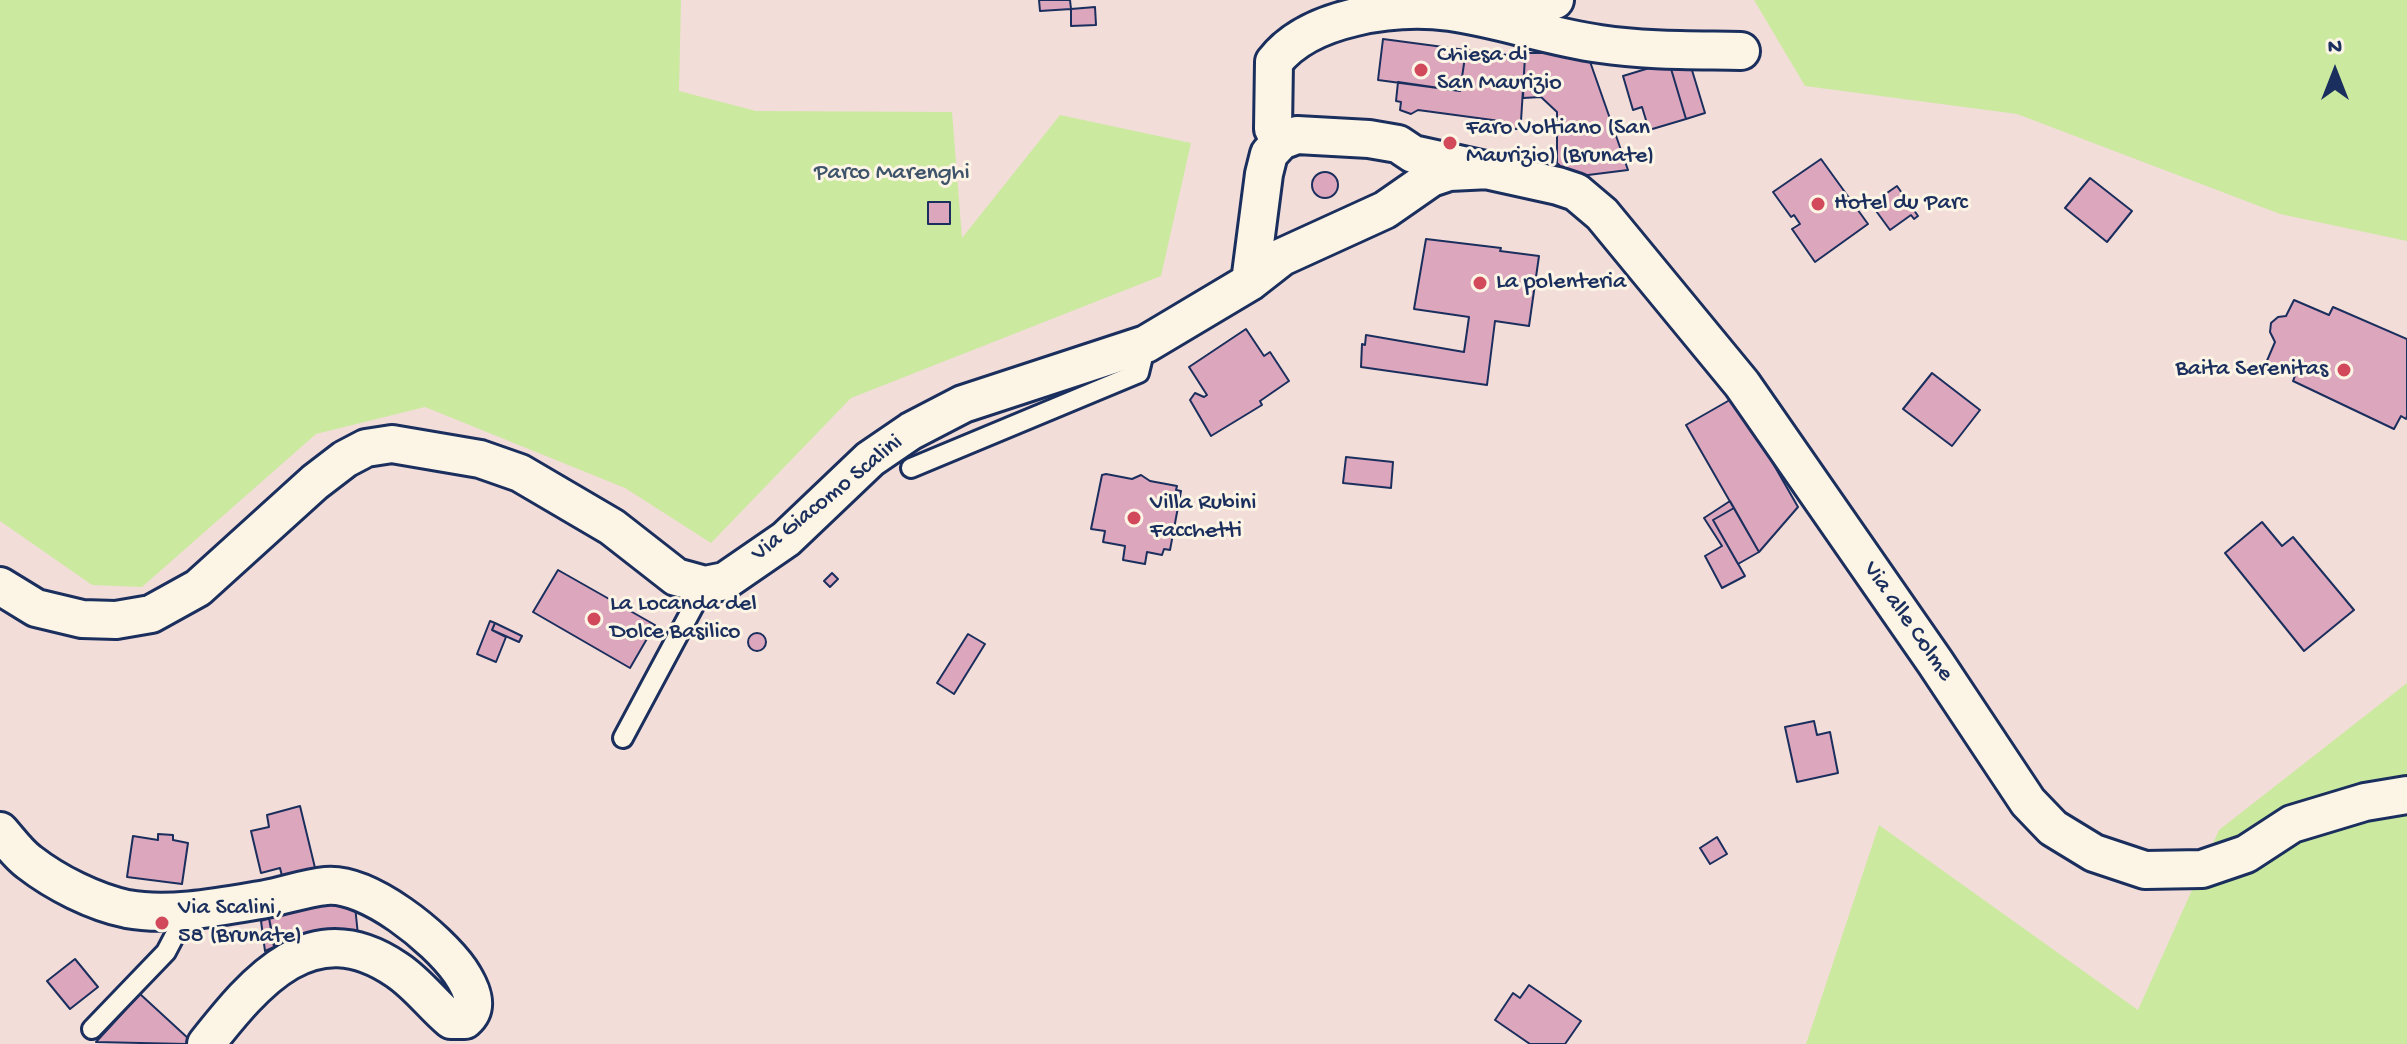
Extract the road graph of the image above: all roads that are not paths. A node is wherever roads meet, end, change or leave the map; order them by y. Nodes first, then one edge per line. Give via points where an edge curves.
1 (1555, 0) edge
2 (1471, 17) junction
3 (1741, 51) dead end
4 (1281, 141) junction
5 (1413, 154) junction
6 (1490, 170) junction
7 (1414, 192) junction
8 (1250, 282) junction
9 (1146, 344) junction
10 (911, 468) dead end
11 (705, 585) junction
12 (0, 586) edge
13 (623, 738) dead end
14 (2407, 795) edge
15 (0, 831) edge
16 (188, 910) junction
17 (92, 1029) dead end
18 (206, 1044) edge

1 - 2 street
2 - 3 street via 1599,44
2 - 4 street via 1450,12 1367,15 1296,39 1274,62 1273,129
4 - 5 street, Via alle Colme via 1297,135 1369,139 1398,144
4 - 8 street via 1269,154 1264,174
5 - 6 street, Via alle Colme
5 - 7 street via 1418,172
6 - 7 street, Via alle Colme via 1449,172
6 - 14 street, Via alle Colme via 1576,192 1602,214 1742,384 2028,802 2053,828 2094,853 2145,870 2202,869 2246,854 2292,824
7 - 8 street, Via alle Colme via 1282,257
8 - 9 street, Via Giacomo Scalini
9 - 10 lane via 1139,373
9 - 11 street, Via Giacomo Scalini via 963,404 911,431 870,459 786,539 725,581
11 - 12 street via 676,577 612,527 520,473 480,459 392,444 366,448 345,459 198,588 151,614 82,619 36,608
11 - 13 lane
15 - 16 street via 28,861 94,898 127,909
16 - 17 lane via 166,952
16 - 18 street via 337,886 381,901 405,916 454,963 474,1003 465,1020 451,1020 384,962 333,947 275,968

